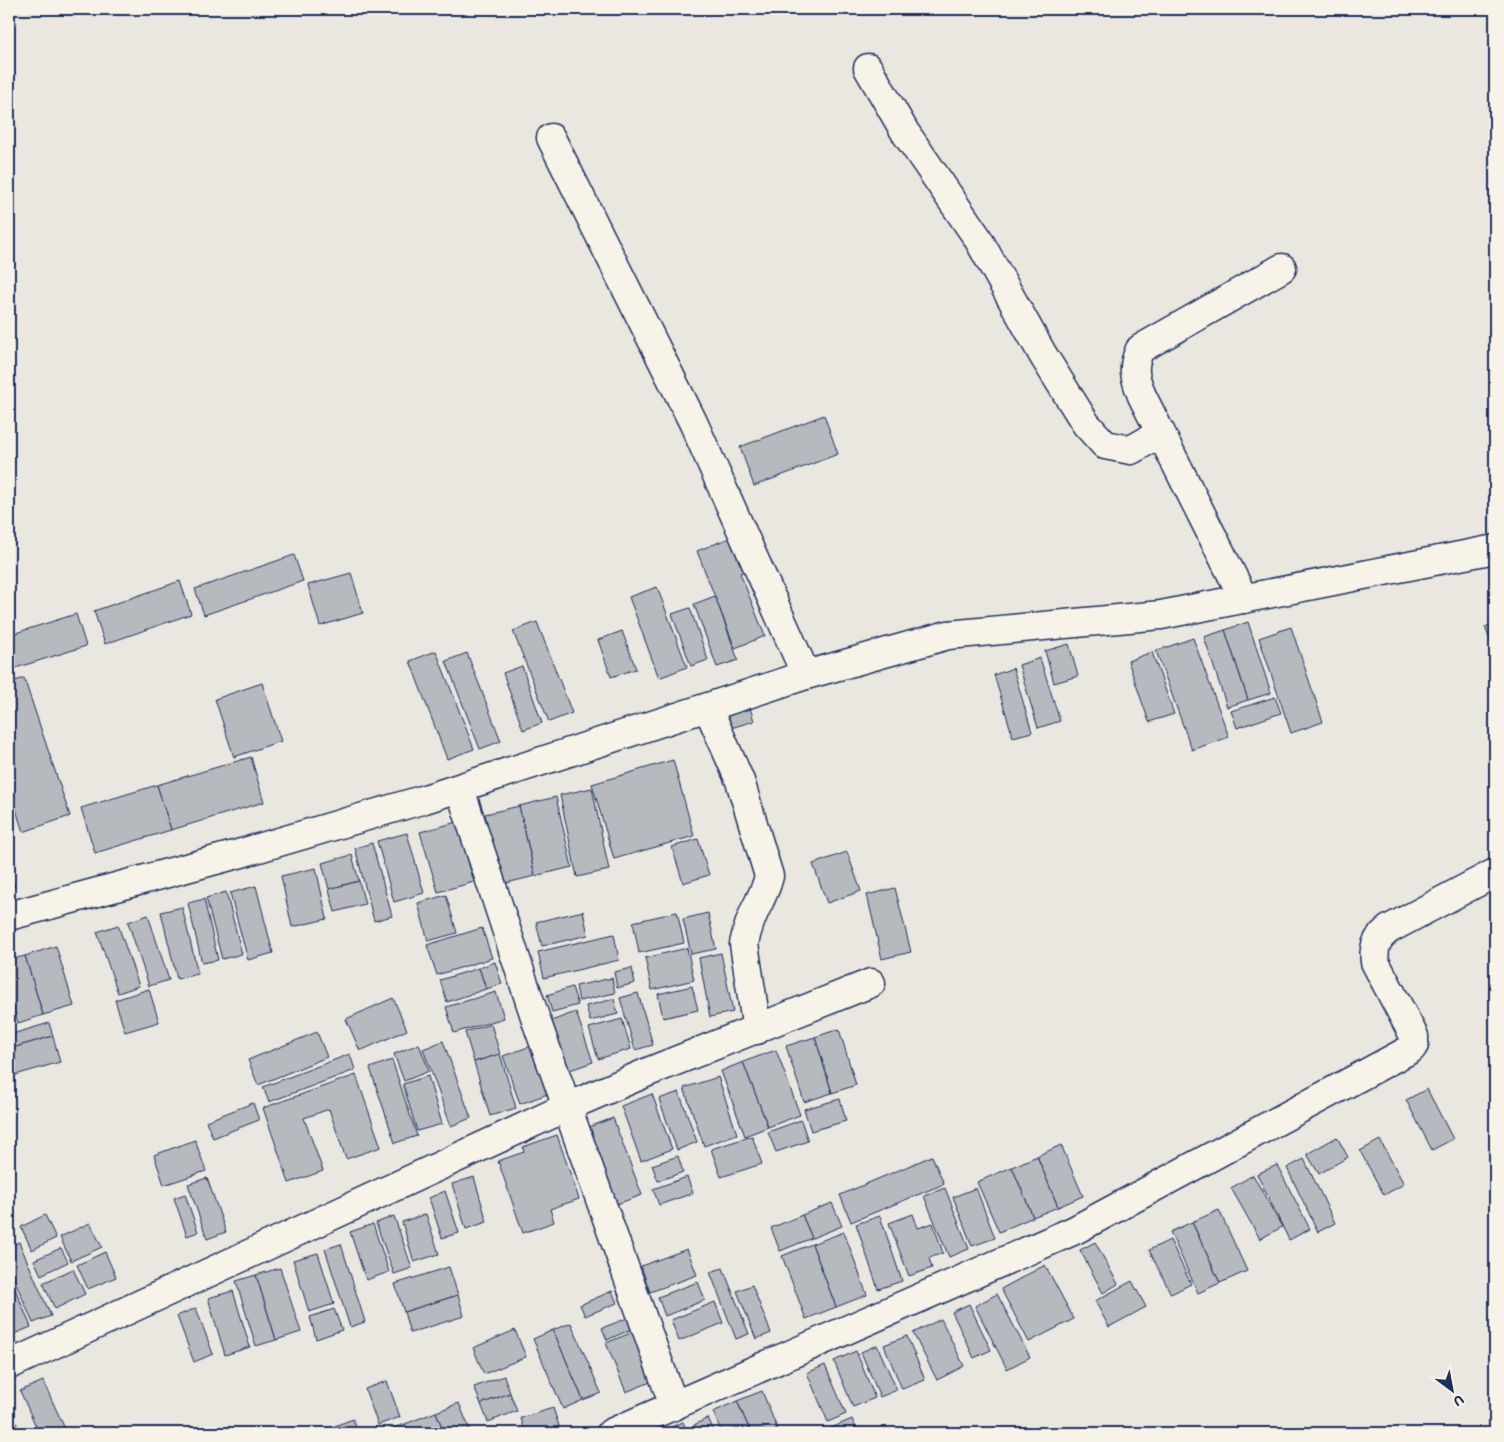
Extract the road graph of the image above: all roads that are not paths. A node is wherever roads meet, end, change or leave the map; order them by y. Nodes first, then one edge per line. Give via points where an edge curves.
1 (868, 68) dead end
2 (551, 138) dead end
3 (1282, 268) dead end
4 (1161, 434) junction
5 (1495, 550) edge
6 (1244, 599) junction
7 (806, 675) junction
8 (708, 708) junction
9 (460, 789) junction
10 (1495, 873) edge
11 (9, 916) edge
12 (870, 983) dead end
13 (757, 1030) junction
14 (567, 1107) junction
15 (9, 1365) edge
16 (674, 1406) junction
17 (611, 1433) edge

1 - 4 street via 905,132 977,238 1086,424 1106,445 1131,450
2 - 7 street via 693,422
3 - 4 street via 1140,349 1134,362 1134,377
4 - 6 street
5 - 6 street
6 - 7 street via 1161,615 948,634
7 - 8 street
8 - 9 street via 485,778
8 - 13 street via 740,781 769,876 746,931 744,944
9 - 11 street
9 - 14 street
10 - 16 street via 1389,929 1376,943 1375,962 1414,1036 1411,1050 1075,1230
12 - 13 street
13 - 14 street
14 - 15 street
14 - 16 street
16 - 17 street

